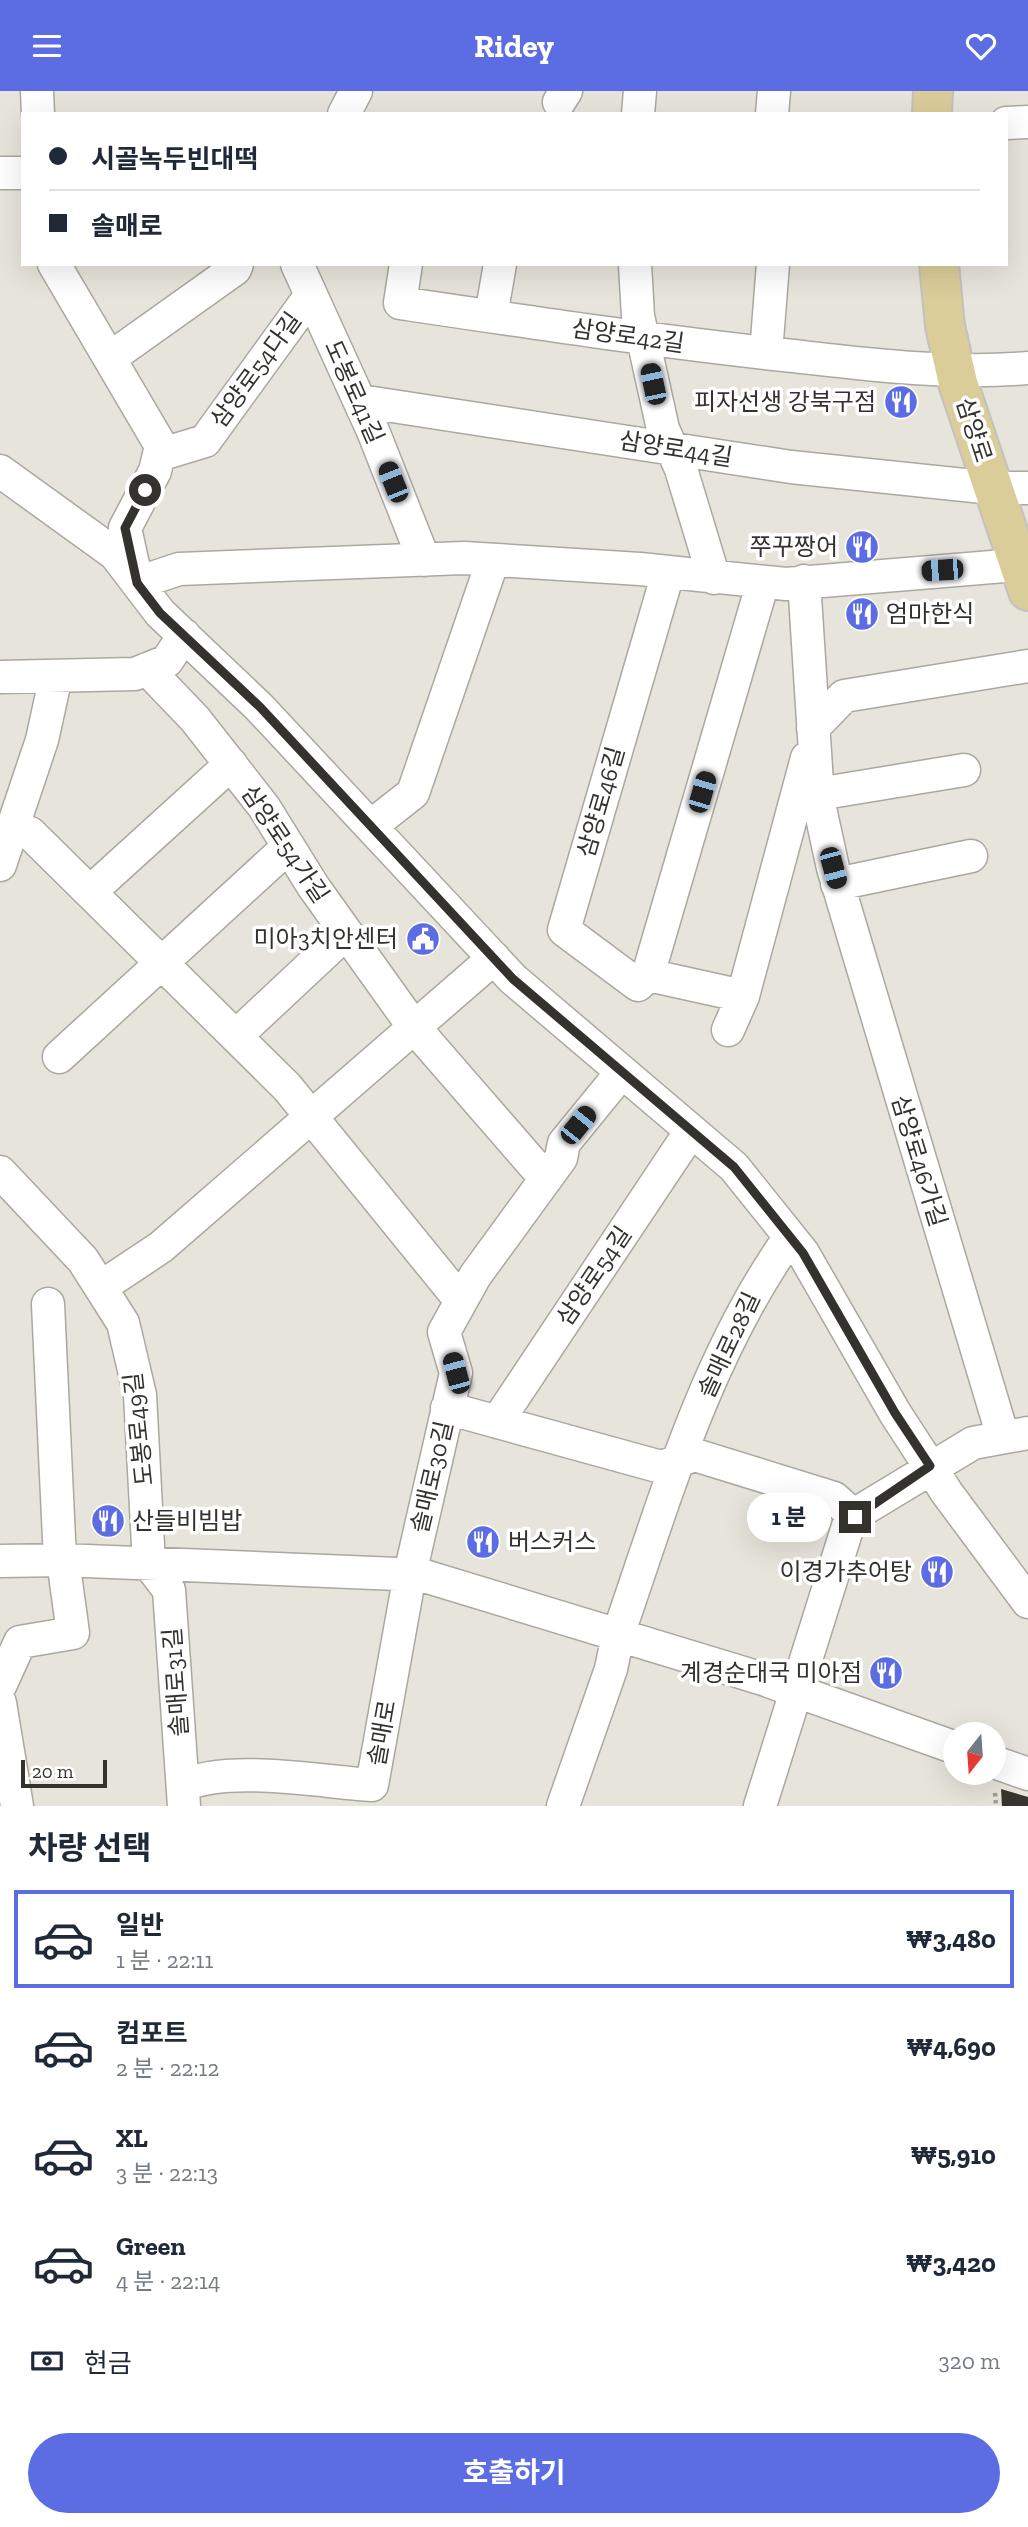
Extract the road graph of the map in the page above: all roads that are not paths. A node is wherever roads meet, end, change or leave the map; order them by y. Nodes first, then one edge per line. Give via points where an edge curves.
1 (37, 91) edge
2 (356, 91) edge
3 (640, 91) edge
4 (774, 91) edge
5 (933, 91) edge
6 (38, 112) edge
7 (345, 112) edge
8 (638, 112) edge
9 (772, 112) edge
10 (932, 112) edge
11 (1028, 122) edge
12 (1008, 123) edge
13 (0, 173) edge
14 (21, 173) edge
15 (55, 266) edge
16 (236, 266) edge
17 (298, 266) edge
18 (406, 266) edge
19 (500, 266) edge
20 (635, 266) edge
21 (773, 266) edge
22 (939, 266) edge
23 (311, 295) junction
24 (491, 316) junction
25 (643, 339) junction
26 (766, 353) junction
27 (110, 358) junction
28 (1028, 368) edge
29 (955, 370) junction
30 (359, 401) junction
31 (672, 450) junction
32 (159, 455) junction
33 (0, 471) edge
34 (1011, 488) edge
35 (424, 560) junction
36 (493, 560) junction
37 (668, 573) junction
38 (1025, 573) edge
39 (714, 578) junction
40 (804, 581) junction
41 (763, 582) junction
42 (137, 583) junction
43 (184, 635) junction
44 (1028, 666) edge
45 (148, 669) junction
46 (56, 675) junction
47 (0, 677) edge
48 (813, 731) junction
49 (231, 764) junction
50 (964, 770) dead end
51 (818, 794) junction
52 (370, 826) junction
53 (15, 828) junction
54 (288, 847) junction
55 (971, 856) dead end
56 (0, 865) edge
57 (837, 884) junction
58 (90, 892) junction
59 (346, 933) junction
60 (494, 958) junction
61 (163, 964) junction
62 (648, 975) junction
63 (743, 996) junction
64 (413, 1026) junction
65 (728, 1030) dead end
66 (236, 1036) junction
67 (59, 1057) dead end
68 (622, 1072) junction
69 (310, 1118) junction
70 (691, 1131) junction
71 (0, 1172) edge
72 (546, 1179) junction
73 (790, 1237) junction
74 (101, 1287) junction
75 (461, 1301) junction
76 (48, 1304) dead end
77 (447, 1408) junction
78 (497, 1422) junction
79 (1015, 1435) edge
80 (679, 1460) junction
81 (930, 1466) junction
82 (855, 1517) junction
83 (61, 1560) junction
84 (0, 1561) edge
85 (149, 1564) junction
86 (410, 1574) junction
87 (1028, 1602) edge
88 (618, 1635) junction
89 (0, 1686) edge
90 (795, 1691) junction
91 (0, 1703) edge
92 (943, 1743) edge
93 (1006, 1766) edge
94 (1028, 1774) edge
95 (318, 1793) edge
96 (183, 1796) edge
97 (17, 1806) edge
98 (563, 1806) edge
99 (760, 1806) edge

1 - 6 street
2 - 7 street
3 - 8 street
4 - 9 street
5 - 10 main road
11 - 12 street
13 - 14 street
15 - 27 street
16 - 27 street
17 - 23 street, 도봉로41길
18 - 24 street, 삼양로42길 via 400,303
19 - 24 street
20 - 25 street
21 - 26 street
22 - 29 main road, 삼양로
23 - 30 street, 도봉로41길
23 - 32 street, 삼양로54다길 via 205,441
24 - 25 street, 삼양로42길
25 - 26 street, 삼양로42길
25 - 31 street
26 - 29 street, 삼양로42길
27 - 32 street via 161,446
28 - 29 street, 삼양로42길
29 - 34 main road, 삼양로
30 - 31 street, 삼양로44길
30 - 35 street, 도봉로41길
31 - 34 street, 삼양로44길 via 791,467
31 - 39 street
32 - 42 street via 125,528
33 - 42 street via 115,554
34 - 38 main road, 삼양로
35 - 36 street
35 - 42 street via 179,569
36 - 37 street
36 - 52 street via 413,793
37 - 39 street
37 - 62 street, 삼양로46길 via 564,930 638,985
38 - 40 street
39 - 41 street
40 - 41 street
40 - 48 street, 삼양로46가길
41 - 62 street
42 - 43 street
43 - 45 street via 167,661
43 - 52 street via 260,707
44 - 48 street via 844,697
45 - 46 street via 135,674
45 - 49 street, 삼양로54가길
46 - 47 street
46 - 53 street
48 - 51 street, 삼양로46가길
48 - 63 street, 삼양로46가길
49 - 54 street, 삼양로54가길
49 - 58 street
50 - 51 street
51 - 57 street, 삼양로46가길
52 - 60 street
53 - 56 street
53 - 58 street via 30,833
54 - 59 street, 삼양로54가길
54 - 61 street
55 - 57 street
57 - 79 street, 삼양로46가길
58 - 61 street
59 - 64 street, 삼양로54가길
59 - 66 street
60 - 64 street
60 - 68 street
61 - 66 street
61 - 67 street
62 - 63 street, 삼양로46길
63 - 65 street, 삼양로46가길
64 - 69 street
64 - 72 street
66 - 69 street via 288,1087
68 - 70 street
68 - 72 street, 솔매로30길 via 564,1143 561,1158
69 - 74 street via 162,1247
69 - 75 street
70 - 73 street via 734,1167
70 - 78 street, 삼양로54길
71 - 74 street, 도봉로49길 via 83,1259
72 - 75 street, 솔매로30길
73 - 80 street, 솔매로28길 via 762,1276 726,1346
73 - 81 street
74 - 85 street, 도봉로49길 via 122,1323 140,1395
75 - 77 street, 솔매로30길 via 444,1332 456,1373
76 - 83 street
77 - 78 street
77 - 86 street, 솔매로30길
78 - 80 street via 662,1467
79 - 81 street via 973,1443
80 - 82 street via 695,1455 834,1498
80 - 88 street, 솔매로28길
81 - 82 street
81 - 87 street
82 - 90 street via 848,1526
83 - 84 street
83 - 85 street
83 - 89 street via 73,1633 20,1642
85 - 86 street
85 - 96 street, 솔매로31길 via 169,1590
86 - 88 street
86 - 95 street, 솔매로 via 372,1785
88 - 90 street
88 - 98 street via 611,1669
90 - 92 street
90 - 99 street
91 - 97 street
93 - 94 street
95 - 96 street, 솔매로 via 286,1777 200,1778

